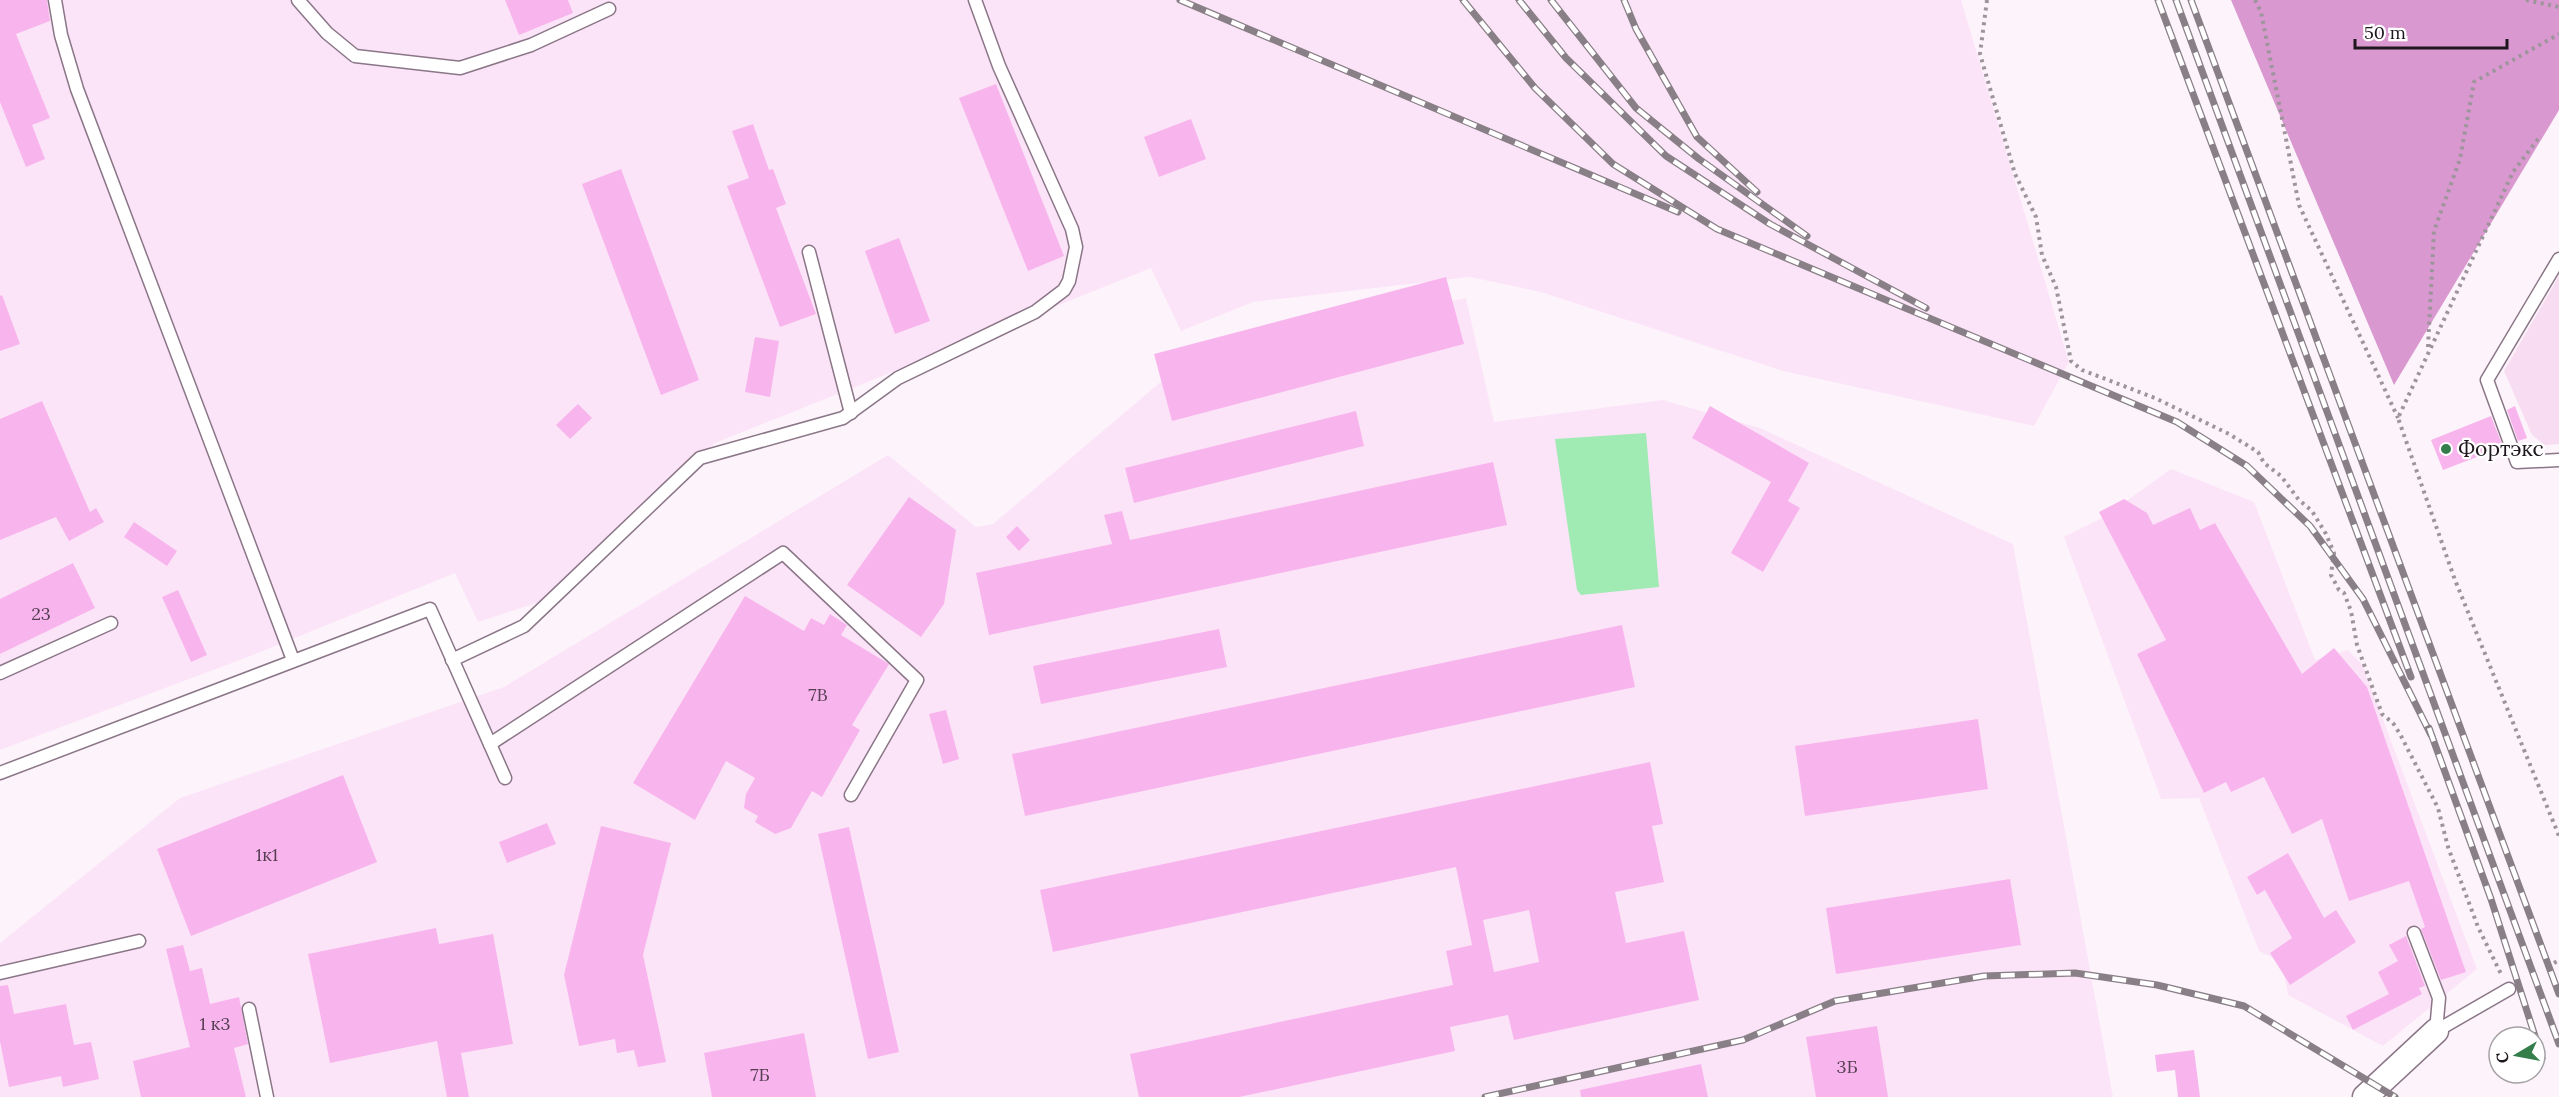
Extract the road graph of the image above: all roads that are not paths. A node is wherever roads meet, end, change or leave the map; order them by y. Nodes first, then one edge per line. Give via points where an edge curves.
1 (55, 0) edge
2 (298, 0) edge
3 (975, 0) edge
4 (609, 9) dead end
5 (808, 252) dead end
6 (2559, 259) edge
7 (851, 413) junction
8 (2559, 460) edge
9 (111, 623) dead end
10 (293, 660) junction
11 (453, 660) junction
12 (0, 673) edge
13 (490, 744) junction
14 (0, 773) edge
15 (505, 778) dead end
16 (851, 795) dead end
17 (2414, 933) dead end
18 (139, 941) dead end
19 (0, 973) edge
20 (2509, 989) road end
21 (249, 1009) dead end
22 (2436, 1031) junction
23 (267, 1097) edge
24 (2365, 1097) edge

1 - 10 lane via 77,89
2 - 4 lane via 327,33 355,56 460,68 531,45
3 - 7 lane via 999,66 1072,229 1076,248 1070,281 1035,312 898,378
5 - 7 lane
6 - 8 lane via 2487,380 2517,462
7 - 11 lane via 700,458 524,626
9 - 12 lane
10 - 11 lane via 430,609
10 - 14 lane
11 - 13 lane
13 - 15 lane
13 - 16 lane via 783,553 917,680
17 - 22 lane via 2439,998
18 - 19 lane
20 - 22 lane
21 - 23 lane
22 - 24 street

